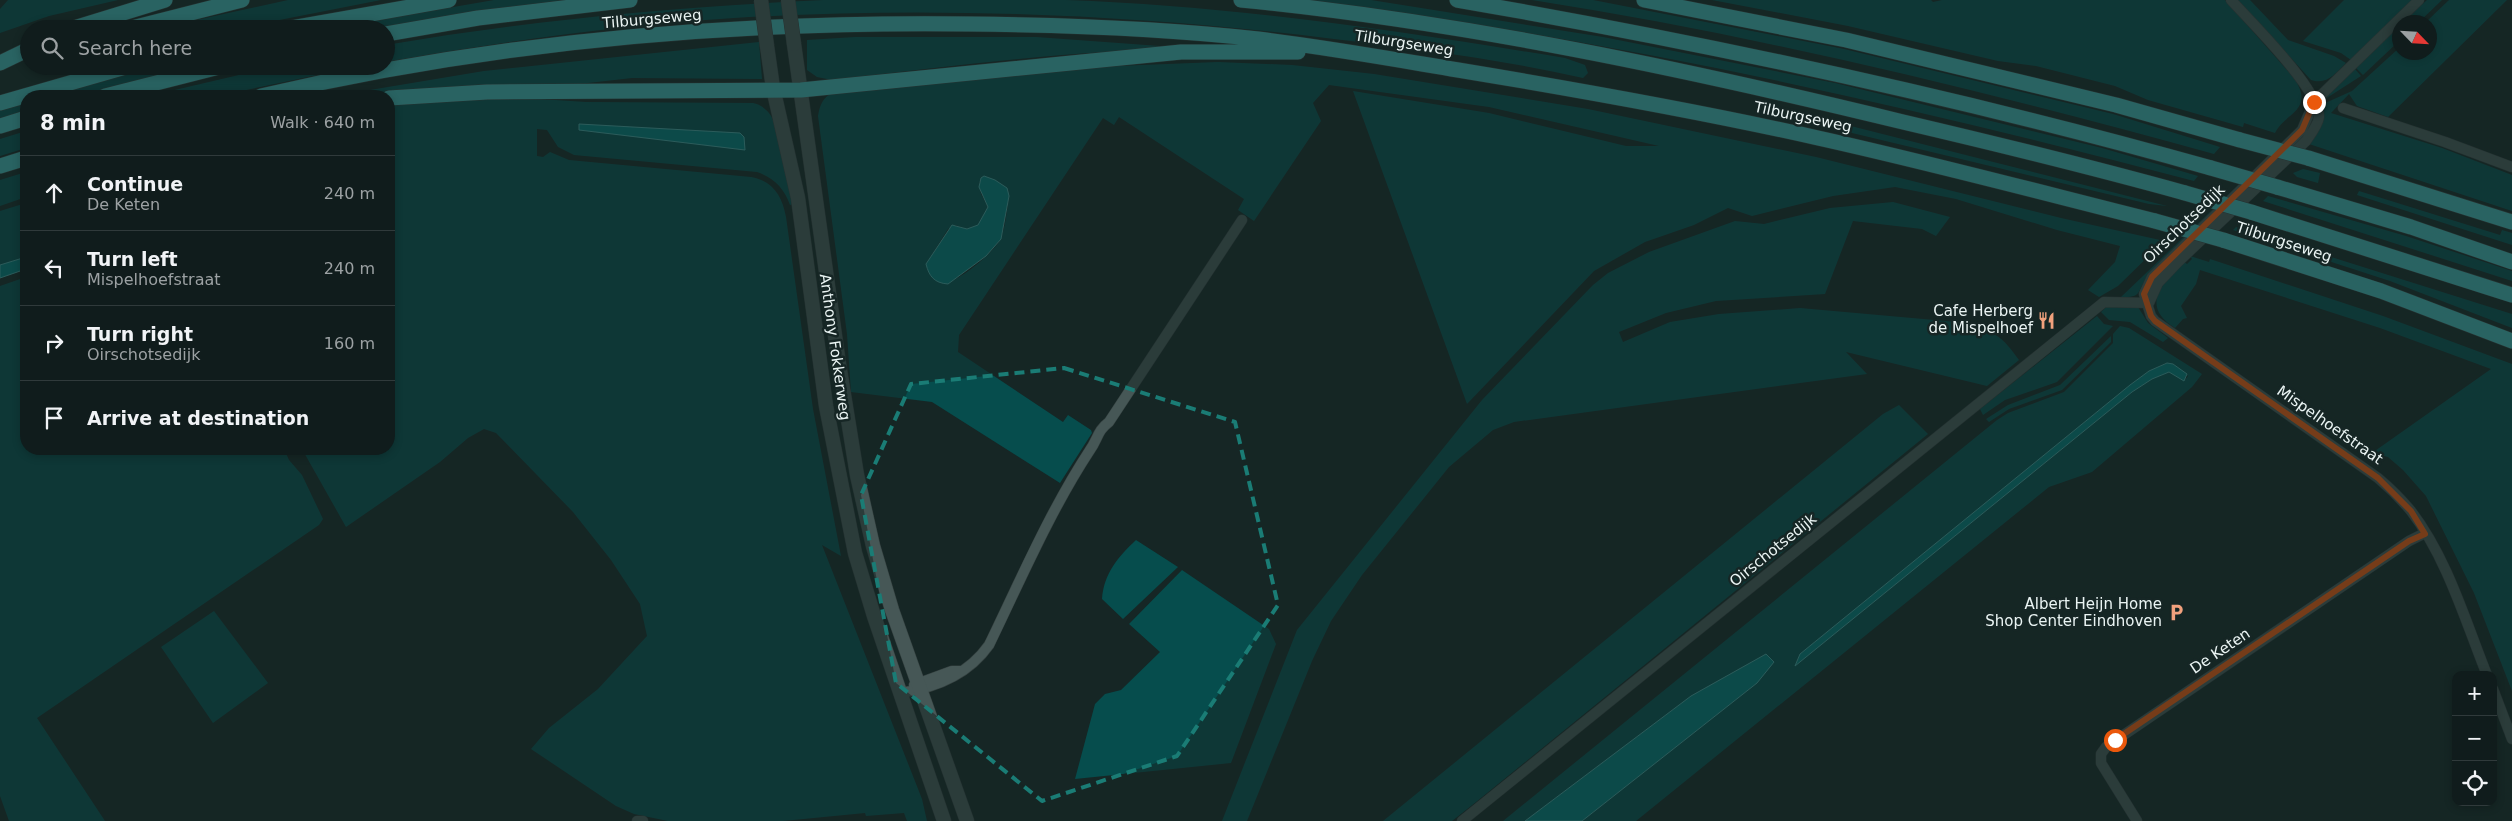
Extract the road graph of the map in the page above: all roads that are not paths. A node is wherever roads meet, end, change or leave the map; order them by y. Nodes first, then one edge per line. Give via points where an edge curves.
1 (165, 0) edge
2 (242, 0) edge
3 (449, 0) edge
4 (630, 0) edge
5 (762, 0) edge
6 (788, 0) edge
7 (1241, 0) edge
8 (1457, 0) edge
9 (1644, 0) edge
10 (2231, 0) edge
11 (2419, 0) edge
12 (100, 20) edge
13 (163, 20) edge
14 (337, 20) edge
15 (395, 32) edge
16 (1347, 52) junction
17 (20, 53) edge
18 (20, 58) edge
19 (0, 63) edge
20 (395, 70) edge
21 (98, 75) edge
22 (188, 75) edge
23 (371, 75) edge
24 (773, 88) junction
25 (45, 90) edge
26 (129, 90) edge
27 (292, 90) edge
28 (801, 90) junction
29 (20, 97) edge
30 (395, 98) edge
31 (2314, 102) junction
32 (0, 103) edge
33 (2343, 108) dead end
34 (20, 120) edge
35 (0, 126) edge
36 (20, 160) edge
37 (0, 166) edge
38 (2512, 167) edge
39 (1242, 220) dead end
40 (2512, 222) edge
41 (2512, 262) edge
42 (2512, 295) edge
43 (2148, 303) junction
44 (2512, 341) edge
45 (2425, 534) junction
46 (2485, 671) edge
47 (919, 687) junction
48 (900, 694) junction
49 (2497, 700) edge
50 (2512, 739) edge
51 (944, 821) edge
52 (966, 821) edge
53 (1462, 821) edge
54 (2138, 821) edge

1 - 12 highway
2 - 13 highway
3 - 14 highway
4 - 15 highway, Tilburgseweg via 478,18
5 - 24 main road, Anthony Fokkerweg, bridge
6 - 28 main road, Anthony Fokkerweg, bridge
7 - 42 highway, Tilburgseweg, bridge via 1393,19 1671,67 2086,166 2252,212
8 - 41 highway, bridge via 1602,25 1836,73 2105,138 2411,227
9 - 40 highway, bridge via 1855,42 2116,105 2308,158
10 - 31 street via 2305,82
11 - 31 street
16 - 20 highway, Tilburgseweg via 1257,39 1143,29 856,24 608,40
16 - 28 highway via 1181,52
16 - 44 highway, Tilburgseweg, bridge via 1591,92 1820,138 2156,221 2381,292
17 - 19 highway
18 - 19 highway
21 - 25 highway
22 - 26 highway
23 - 27 highway, Tilburgseweg
24 - 28 highway
24 - 30 highway via 487,92
24 - 48 main road, Anthony Fokkerweg via 799,205 826,406 847,518 860,571
28 - 47 main road, Anthony Fokkerweg via 857,474 873,546
29 - 32 highway
31 - 43 street, Oirschotsedijk via 2319,110 2319,119 2306,140 2178,262 2158,283
33 - 38 street
34 - 35 highway
36 - 37 highway
39 - 47 street via 1117,410 1099,430 1095,442 1064,490 989,645 976,662 952,679
43 - 45 street, Mispelhoefstraat via 2155,321 2378,478 2411,511
43 - 53 street, Oirschotsedijk via 2104,302
45 - 46 street, Mispelhoefstraat
45 - 54 street, De Keten via 2409,541 2106,747 2101,754 2101,763
47 - 48 street
47 - 52 main road, Anthony Fokkerweg
48 - 51 main road, Anthony Fokkerweg
49 - 50 street

